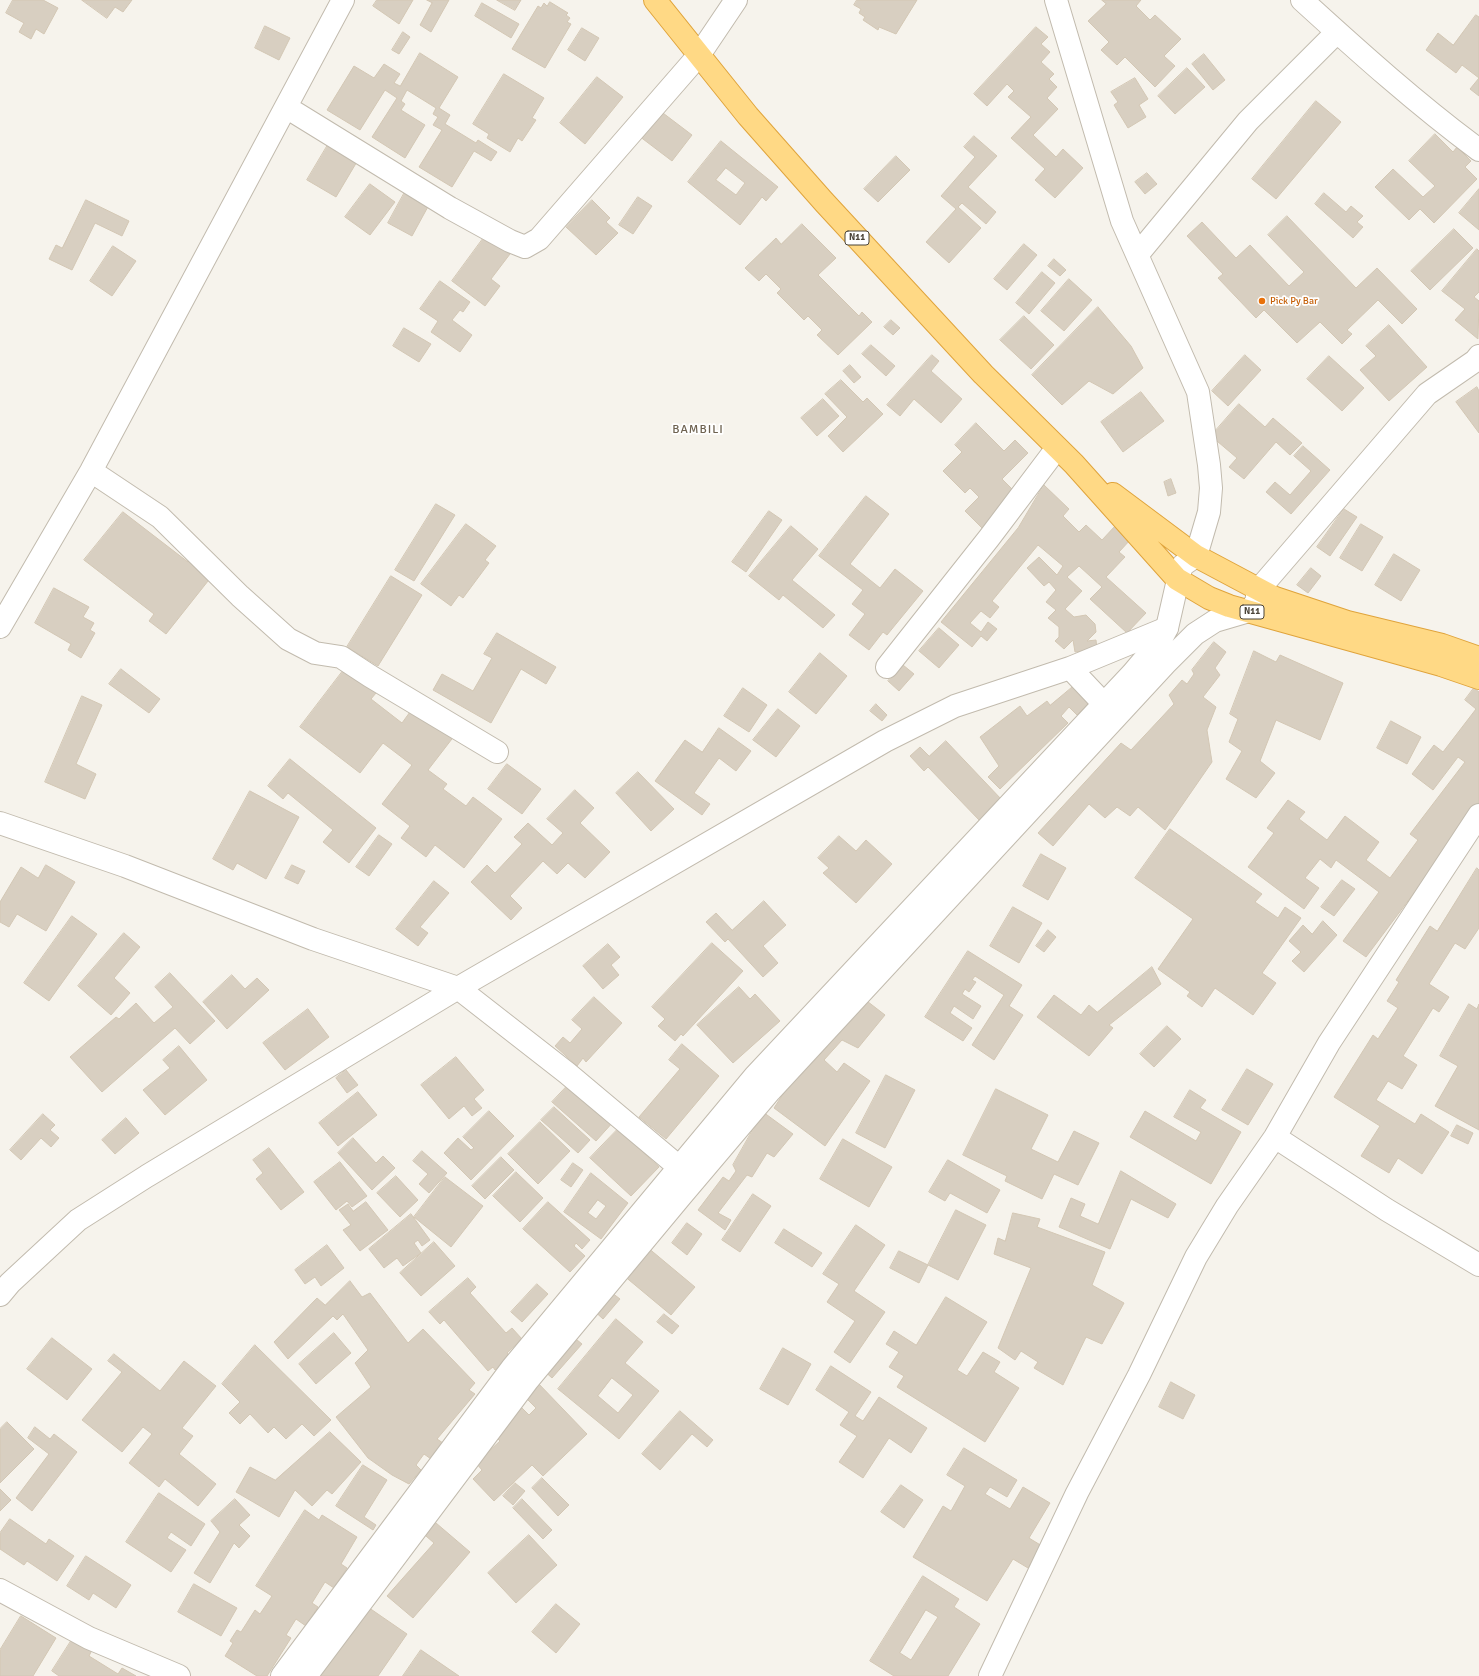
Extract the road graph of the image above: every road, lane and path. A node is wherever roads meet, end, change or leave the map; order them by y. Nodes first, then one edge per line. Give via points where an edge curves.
1 (342, 0) edge
2 (655, 0) edge
3 (736, 0) edge
4 (1056, 0) edge
5 (1302, 0) edge
6 (1337, 32) junction
7 (699, 55) junction
8 (286, 107) junction
9 (1479, 150) edge
10 (1138, 254) junction
11 (1479, 356) edge
12 (1057, 448) junction
13 (1074, 464) junction
14 (91, 471) junction
15 (1196, 556) junction
16 (1178, 579) junction
17 (1258, 588) junction
18 (1249, 611) junction
19 (0, 627) edge
20 (1167, 628) junction
21 (1479, 658) edge
22 (887, 667) dead end
23 (1070, 668) junction
24 (1479, 678) edge
25 (1104, 704) junction
26 (497, 752) dead end
27 (1479, 815) edge
28 (0, 823) edge
29 (458, 988) junction
30 (1275, 1137) junction
31 (679, 1167) junction
32 (1479, 1265) edge
33 (0, 1295) edge
34 (0, 1590) edge
35 (179, 1676) edge
36 (282, 1676) edge
37 (306, 1676) edge
38 (990, 1676) edge

1 - 8 street
2 - 7 highway, N11
3 - 7 street
4 - 10 street via 1122,221
5 - 6 street
6 - 9 street
6 - 10 street via 1248,121
7 - 8 street via 538,239 525,247 450,208
7 - 12 highway, N11 via 748,116 824,202 983,374
8 - 14 street
10 - 15 street via 1198,392 1210,465 1211,488 1209,512
11 - 17 street via 1427,394
12 - 13 highway, N11
12 - 22 street
13 - 15 highway, N11
13 - 16 highway, N11
14 - 19 street
14 - 26 street via 160,517 288,639 315,653 341,657
15 - 16 street via 1183,566
15 - 17 highway, N11
16 - 18 highway, N11 via 1209,598
16 - 20 street
17 - 18 street via 1257,601
17 - 21 highway, N11 via 1275,598 1347,622 1442,645
18 - 24 highway, N11
18 - 37 street via 1215,621 1195,634 1165,664 770,1091 528,1380
20 - 23 street
20 - 25 street via 1150,654
23 - 25 street
23 - 29 street via 955,706 885,742
25 - 31 street via 756,1076
27 - 30 street via 1329,1043
28 - 29 street via 125,866 313,939
29 - 31 street via 567,1073
29 - 33 street via 78,1220
30 - 32 street via 1387,1210
30 - 38 street via 1227,1206 1196,1257 1139,1375 1077,1493
31 - 36 street via 512,1368
34 - 35 street via 88,1638

